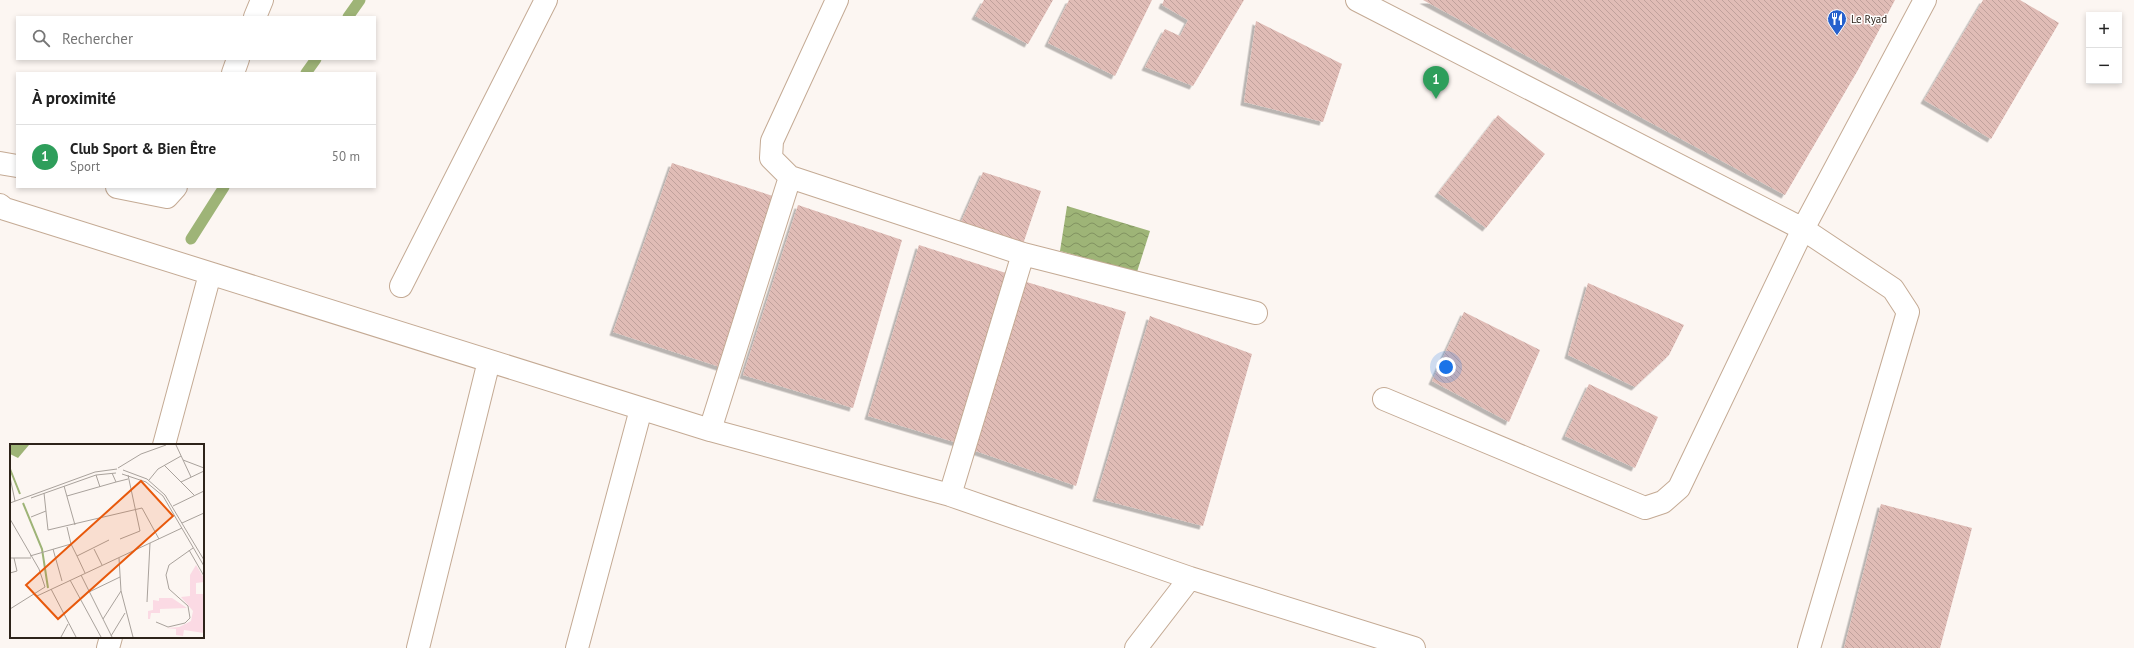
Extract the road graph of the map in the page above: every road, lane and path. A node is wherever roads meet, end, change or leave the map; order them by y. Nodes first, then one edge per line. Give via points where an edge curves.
1 (262, 0) edge
2 (546, 0) edge
3 (837, 0) edge
4 (1356, 0) edge
5 (1925, 0) edge
6 (255, 16) edge
7 (238, 60) edge
8 (233, 72) edge
9 (0, 163) edge
10 (16, 166) edge
11 (790, 178) junction
12 (122, 188) edge
13 (175, 188) edge
14 (0, 205) edge
15 (1802, 229) junction
16 (1023, 254) junction
17 (210, 274) junction
18 (401, 286) dead end
19 (1256, 313) dead end
20 (489, 361) junction
21 (1384, 400) dead end
22 (641, 409) junction
23 (710, 430) junction
24 (164, 444) edge
25 (950, 495) junction
26 (1190, 578) junction
27 (111, 638) edge
28 (108, 648) edge
29 (418, 648) edge
30 (577, 648) edge
31 (1136, 648) edge
32 (1414, 648) edge
33 (1810, 648) edge

1 - 6 street
2 - 18 street
3 - 11 street via 772,141 771,158
4 - 15 street
5 - 15 street
7 - 8 street
9 - 10 street
11 - 16 street
11 - 23 street
12 - 13 street via 167,197
14 - 17 street via 5,209
15 - 21 street via 1679,488 1663,502 1644,508
15 - 33 street via 1893,289 1908,312
16 - 19 street
16 - 25 street
17 - 20 street
17 - 24 street
20 - 22 street
20 - 29 street
22 - 23 street
22 - 30 street
23 - 25 street
25 - 26 street
26 - 31 street
26 - 32 street
27 - 28 street

